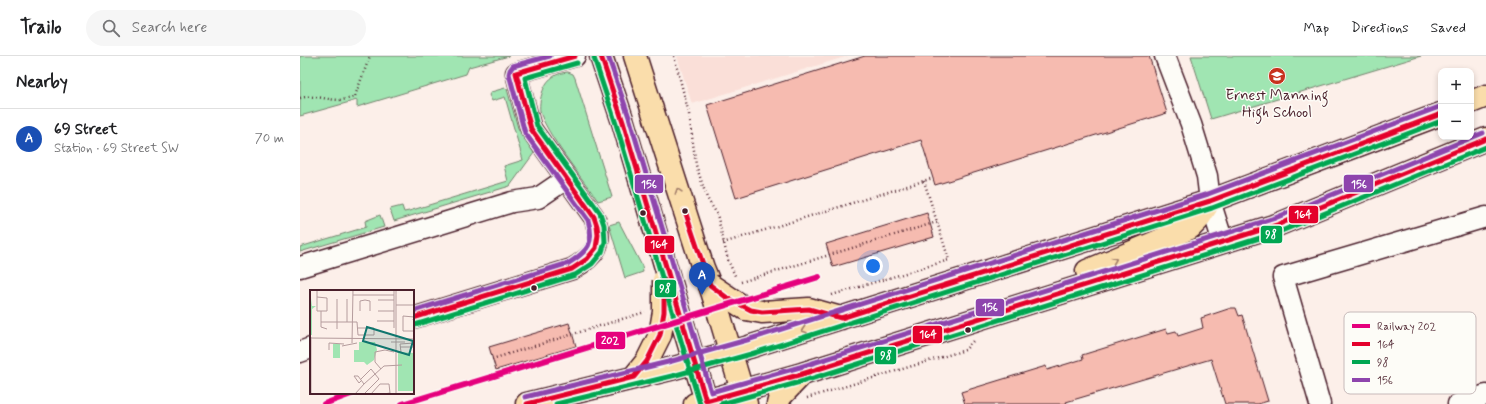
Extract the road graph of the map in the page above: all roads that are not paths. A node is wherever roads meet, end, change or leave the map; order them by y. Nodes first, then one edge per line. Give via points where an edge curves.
1 (575, 56) edge
2 (600, 56) edge
3 (650, 56) edge
4 (1165, 56) edge
5 (638, 66) edge
6 (1486, 96) edge
7 (1474, 101) edge
8 (1438, 115) edge
9 (1486, 134) edge
10 (1486, 139) edge
11 (1460, 148) junction
12 (566, 179) junction
13 (1210, 201) junction
14 (1486, 217) edge
15 (1223, 242) junction
16 (300, 267) edge
17 (666, 274) junction
18 (706, 276) junction
19 (414, 318) edge
20 (841, 318) junction
21 (935, 332) junction
22 (310, 348) edge
23 (731, 351) junction
24 (300, 352) edge
25 (694, 362) junction
26 (802, 374) junction
27 (634, 377) junction
28 (1486, 395) edge
29 (744, 398) edge
30 (703, 403) edge
31 (527, 404) edge
32 (778, 404) edge
33 (1320, 404) edge
34 (1458, 404) edge

1 - 12 lane via 516,73 532,129
2 - 17 main road
3 - 5 main road
4 - 13 lane via 1203,162 1209,182
18 -> 5 main road
6 - 7 main road
8 - 13 main road
9 - 11 main road
10 - 11 main road
11 - 15 main road via 1277,225
12 - 16 lane via 538,198 512,202
12 - 19 lane via 594,217 599,230 594,253 587,261 572,269
13 - 15 lane
13 - 20 main road
21 -> 13 main road via 1174,236 1194,224
14 - 33 lane via 1283,276
15 - 21 main road
17 - 25 main road, bridge
17 - 27 main road, bridge via 660,335 647,361
18 - 20 main road, bridge via 746,309 762,312 809,309
18 - 23 main road, bridge
20 -> 23 main road
21 - 26 main road
22 - 24 lane
23 - 25 main road
23 - 29 main road
25 - 27 main road
25 - 30 main road
26 - 29 main road
26 - 32 main road via 780,397
27 - 31 main road
28 - 34 lane
29 - 30 main road

